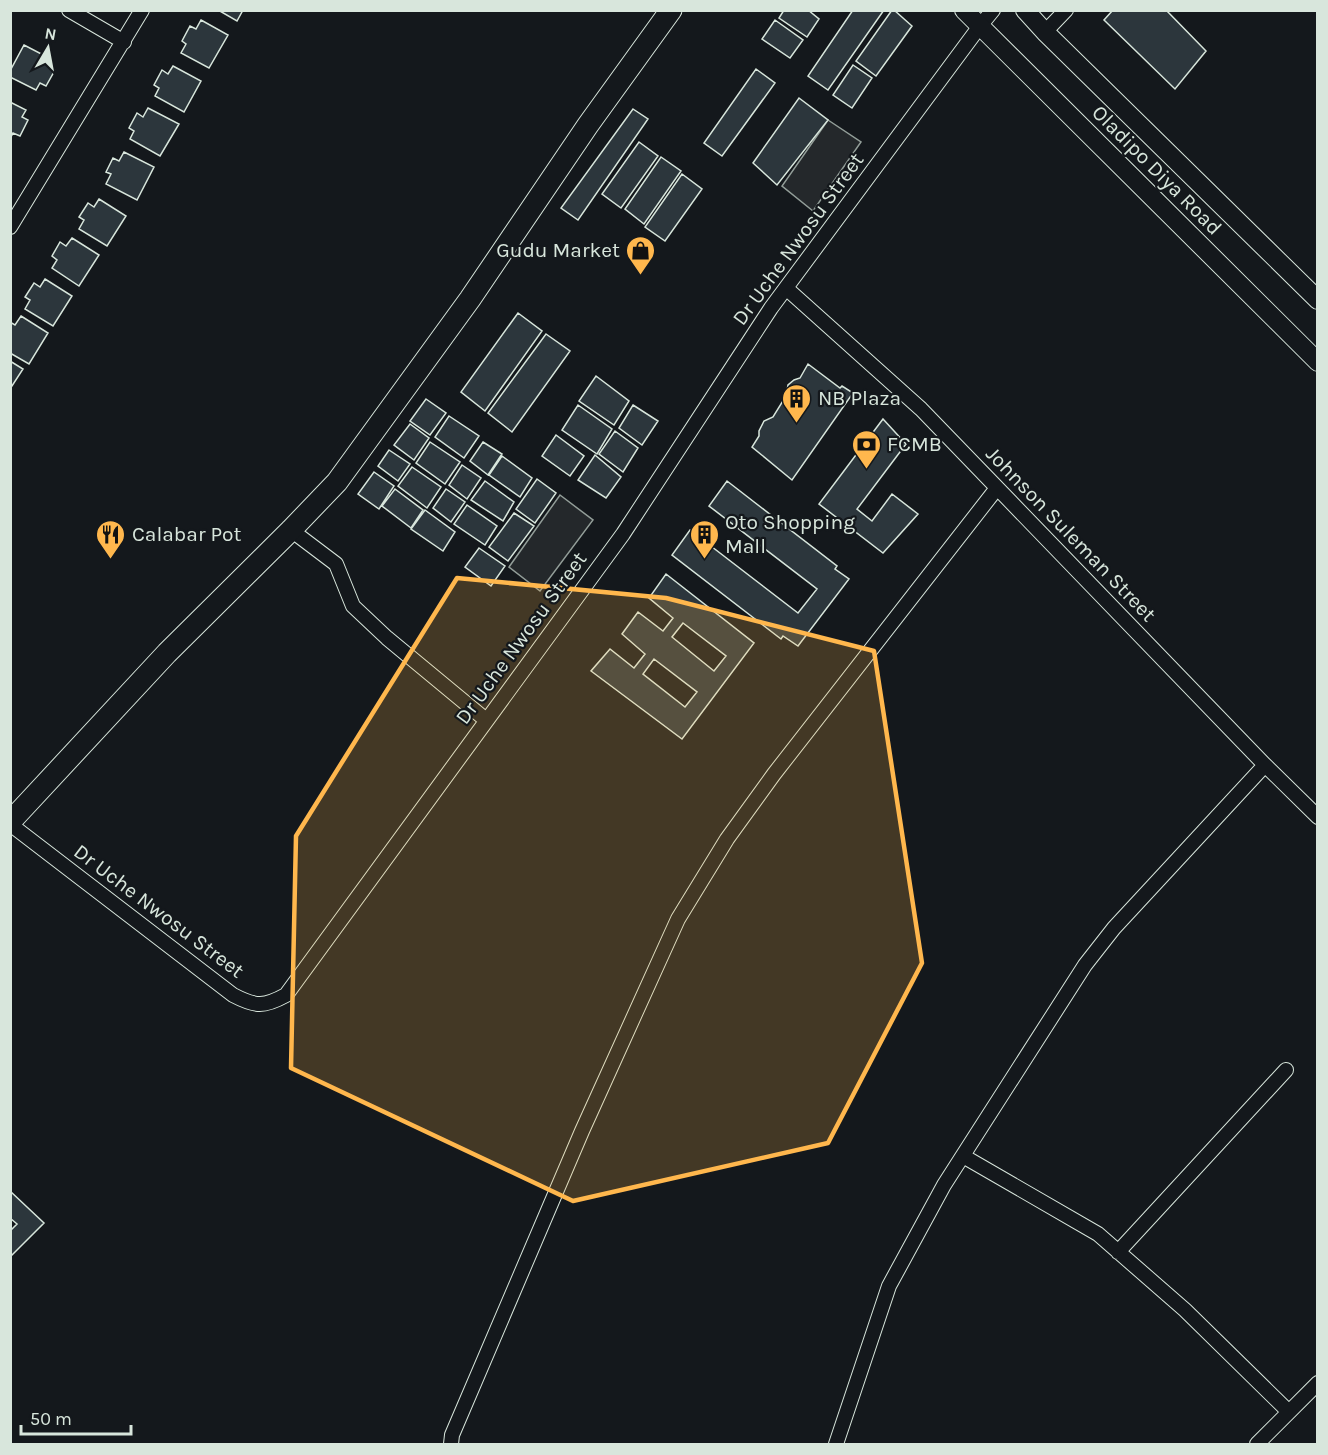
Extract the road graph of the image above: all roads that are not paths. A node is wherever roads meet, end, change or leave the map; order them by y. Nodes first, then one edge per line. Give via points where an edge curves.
1 (69, 10) edge
2 (142, 10) edge
3 (671, 10) edge
4 (964, 10) edge
5 (993, 10) edge
6 (1025, 10) edge
7 (1066, 10) edge
8 (980, 26) junction
9 (1045, 32) junction
10 (124, 42) junction
11 (10, 227) edge
12 (786, 288) junction
13 (1317, 300) edge
14 (1317, 362) edge
15 (997, 488) junction
16 (291, 530) junction
17 (486, 720) junction
18 (1265, 765) junction
19 (1317, 818) edge
20 (10, 823) edge
21 (1286, 1070) dead end
22 (963, 1156) junction
23 (1118, 1252) junction
24 (1317, 1383) edge
25 (1288, 1412) junction
26 (451, 1444) edge
27 (836, 1444) edge
28 (1257, 1444) edge

1 - 10 street
2 - 10 street
3 - 16 main road via 337,482
4 - 8 main road, Oladipo Diya Road
5 - 8 street, Dr Uche Nwosu Street
6 - 9 main road, Oladipo Diya Road
7 - 9 street
8 - 12 street, Dr Uche Nwosu Street
8 - 14 main road, Oladipo Diya Road
9 - 13 main road, Oladipo Diya Road
10 - 11 street
12 - 15 street, Johnson Suleman Street via 921,409
12 - 17 street, Dr Uche Nwosu Street via 623,534
15 - 18 street, Johnson Suleman Street
15 - 26 street via 774,774 727,839 678,919 582,1131
16 - 17 street via 336,564 353,606
16 - 20 main road via 167,653
17 - 20 street, Dr Uche Nwosu Street via 286,995 273,1002 258,1005 233,995
18 - 19 street, Johnson Suleman Street
18 - 22 street via 1114,928 1085,965
21 - 23 street
22 - 23 street via 1098,1234
22 - 27 street via 889,1286
23 - 25 street via 1185,1310
24 - 25 street
25 - 28 street

